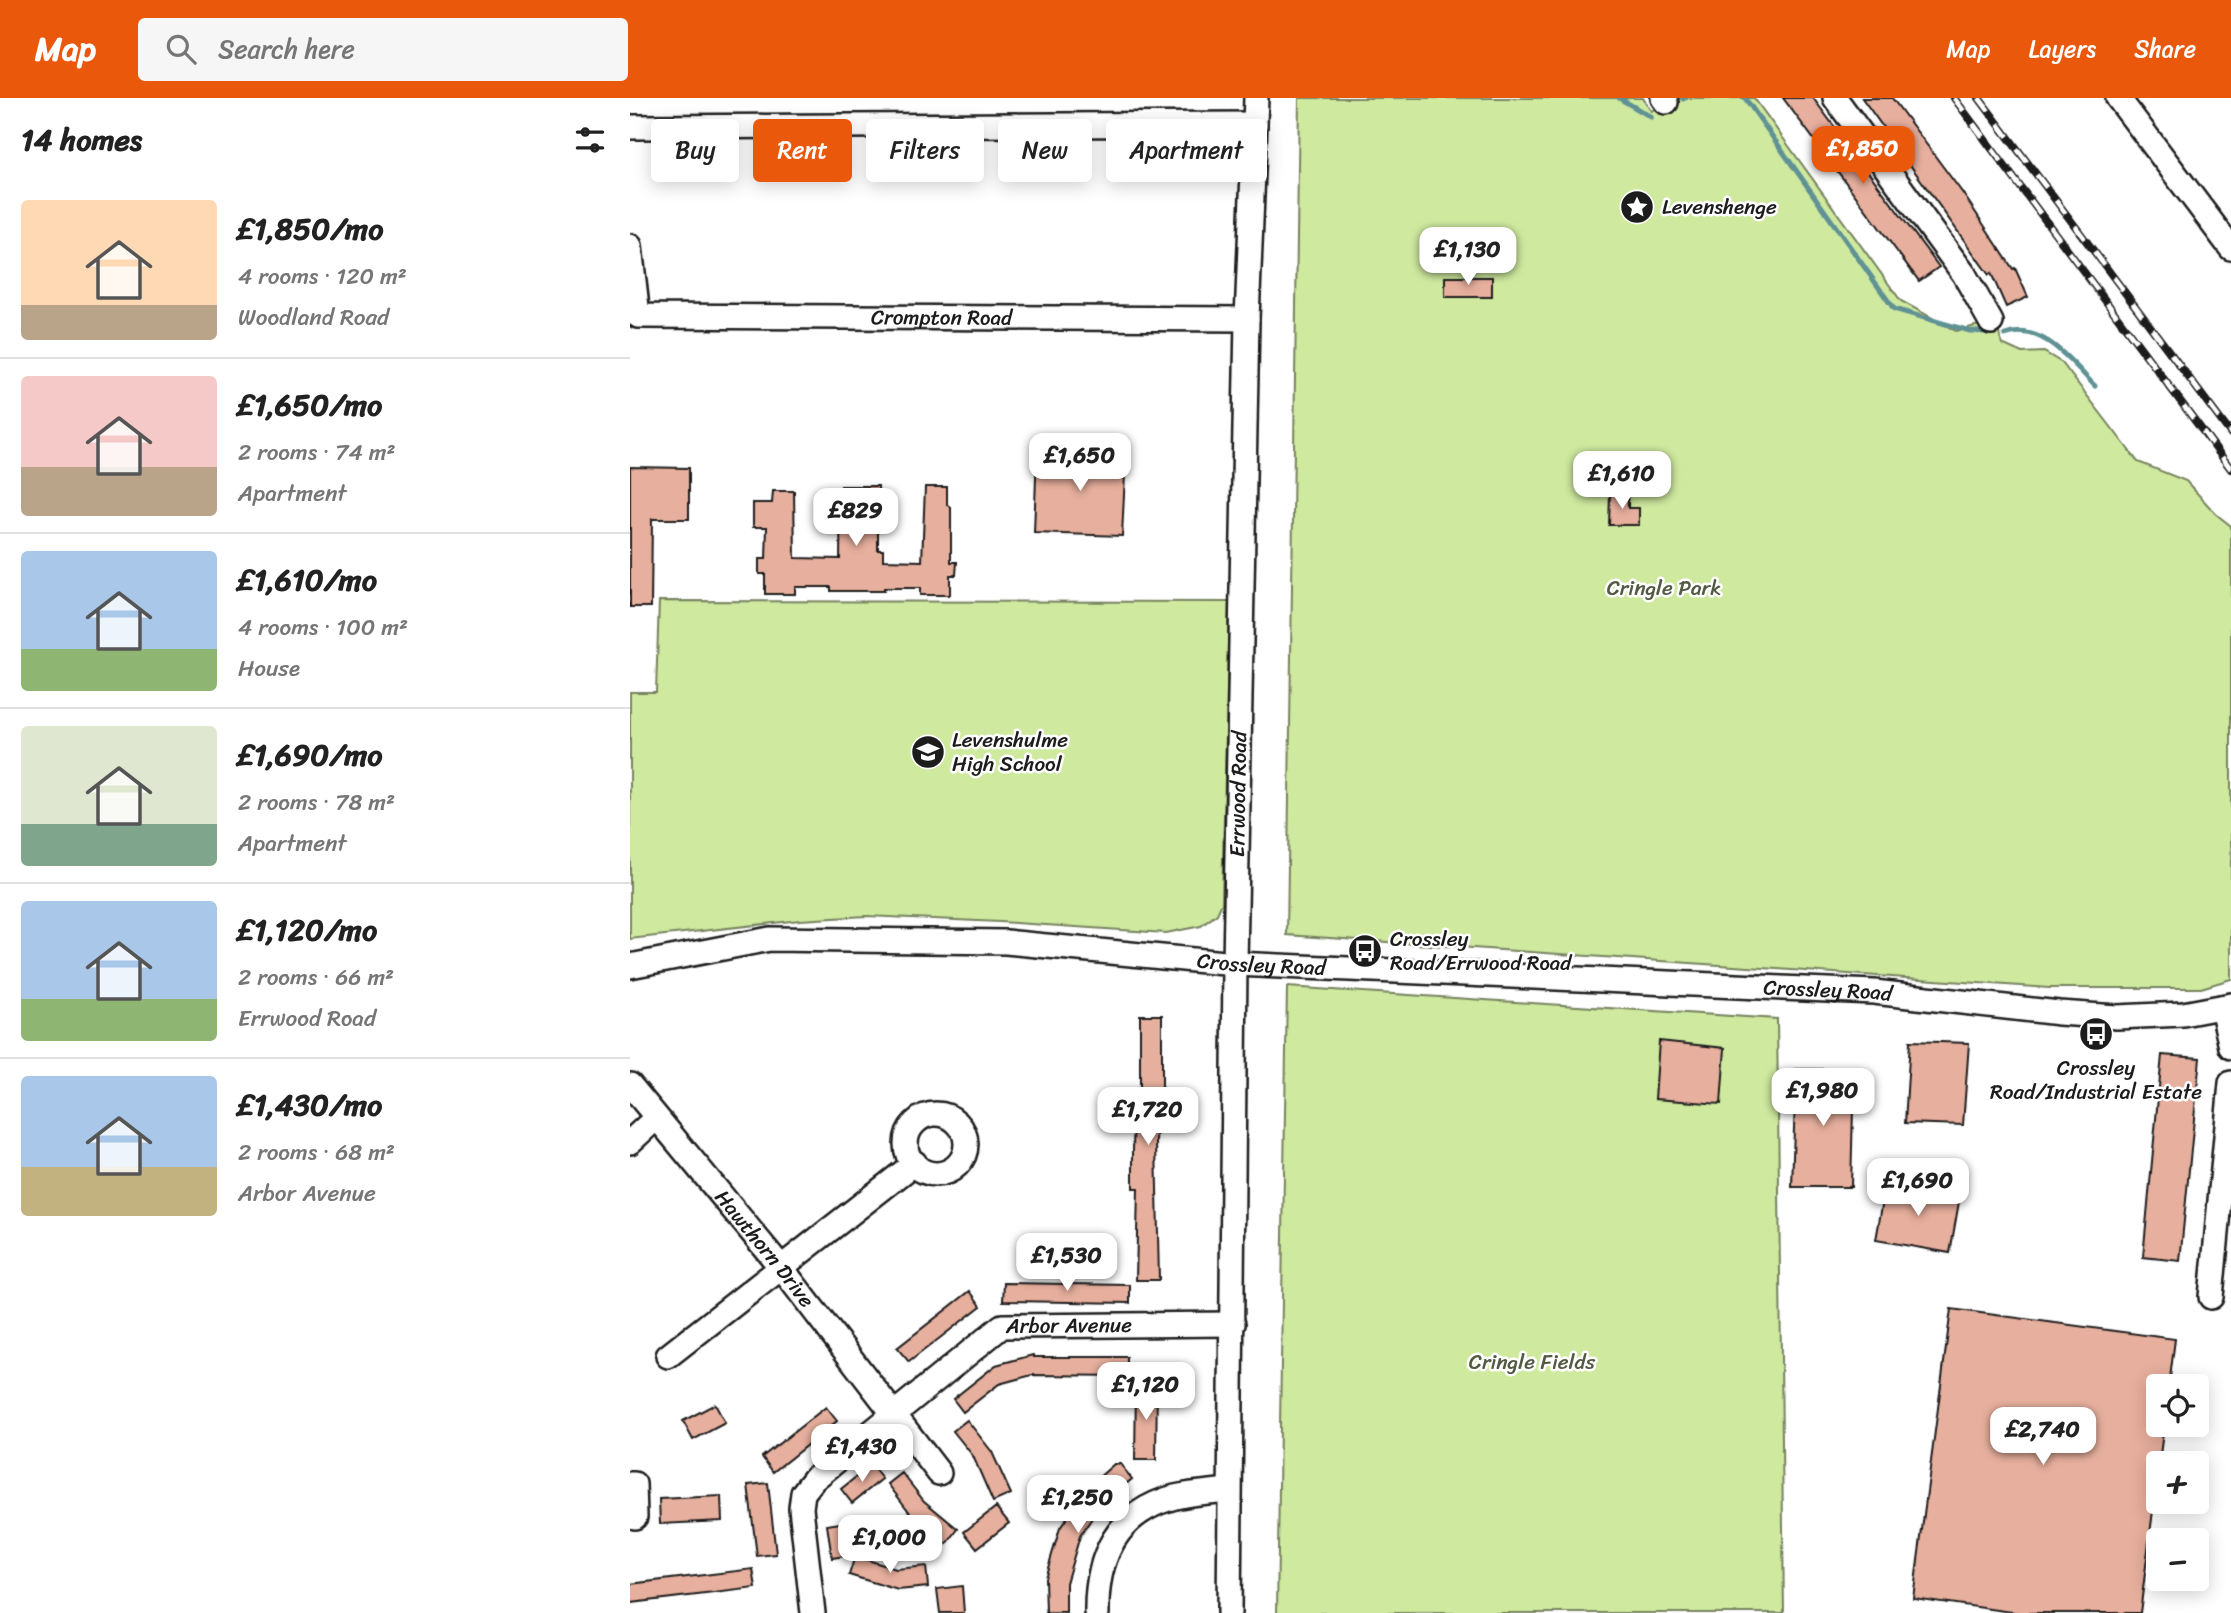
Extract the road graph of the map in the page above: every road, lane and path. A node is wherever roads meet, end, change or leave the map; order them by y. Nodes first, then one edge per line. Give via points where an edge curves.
1 (1256, 98) edge
2 (1835, 98) edge
3 (2118, 98) edge
4 (1255, 119) edge
5 (1106, 125) edge
6 (630, 127) edge
7 (1253, 182) edge
8 (630, 246) edge
9 (2231, 248) edge
10 (1247, 319) junction
11 (1990, 322) dead end
12 (1235, 964) junction
13 (630, 966) edge
14 (2227, 1006) edge
15 (2231, 1047) edge
16 (2231, 1083) edge
17 (630, 1086) edge
18 (656, 1118) junction
19 (630, 1142) edge
20 (915, 1163) dead end
21 (780, 1266) junction
22 (2211, 1297) dead end
23 (1233, 1324) junction
24 (668, 1356) dead end
25 (895, 1415) junction
26 (939, 1473) dead end
27 (630, 1483) edge
28 (1229, 1490) junction
29 (635, 1517) dead end
30 (813, 1613) edge
31 (1097, 1613) edge
32 (1229, 1613) edge

1 - 4 street, Errwood Road
2 - 11 street via 1964,274
3 - 9 street
5 - 6 street
7 - 10 street, Errwood Road
8 - 10 street, Crompton Road via 638,316
10 - 12 street, Errwood Road
12 - 13 street, Crossley Road via 1006,942 770,939
12 - 14 street, Crossley Road via 1874,992 2117,1017 2183,1014
12 - 23 street, Errwood Road
14 - 15 street
16 - 22 street
17 - 18 street, Hawthorn Drive
18 - 19 street
18 - 21 street, Hawthorn Drive
20 - 21 street
21 - 24 street
21 - 25 street, Hawthorn Drive
23 - 25 street, Arbor Avenue via 1002,1326
23 - 28 street, Errwood Road
25 - 26 street
25 - 30 street, Arbor Avenue via 814,1479 803,1493
27 - 29 street via 634,1484
28 - 31 street via 1174,1497 1137,1512 1118,1532 1103,1559 1096,1587
28 - 32 street, Errwood Road

